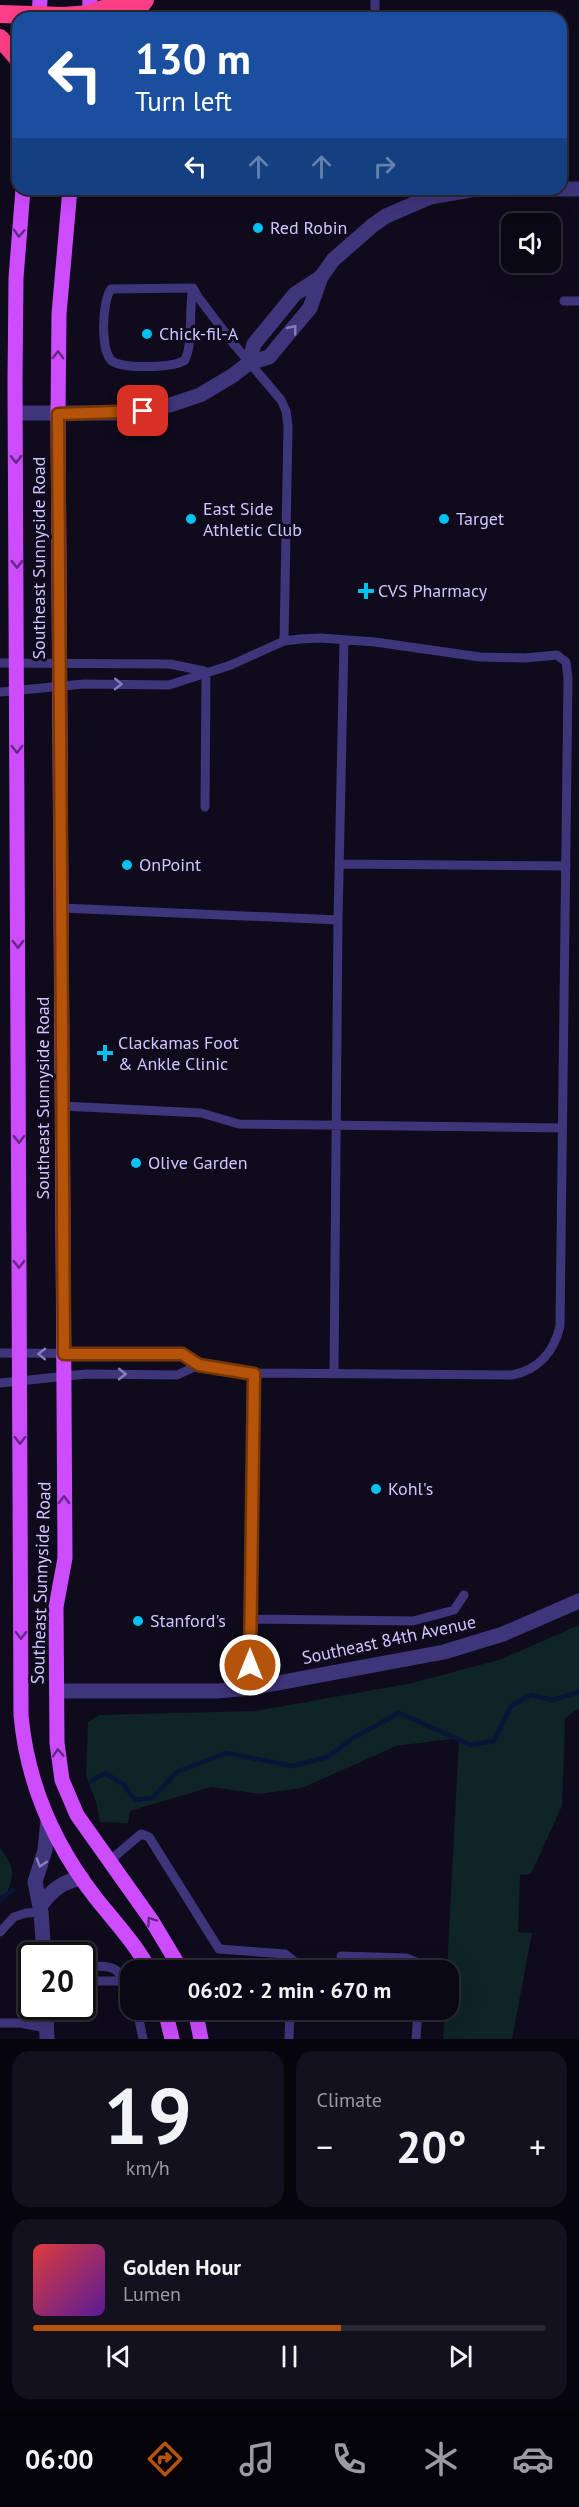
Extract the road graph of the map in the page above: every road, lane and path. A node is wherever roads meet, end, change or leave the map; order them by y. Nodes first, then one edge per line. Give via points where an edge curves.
1 (129, 0) edge
2 (145, 0) edge
3 (39, 11) edge
4 (89, 11) edge
5 (135, 12) edge
6 (0, 38) edge
7 (12, 52) edge
8 (23, 195) edge
9 (69, 195) edge
10 (442, 195) edge
11 (193, 288) junction
12 (564, 301) dead end
13 (579, 301) edge
14 (249, 363) junction
15 (15, 413) junction
16 (58, 414) junction
17 (344, 640) junction
18 (285, 641) junction
19 (0, 663) edge
20 (17, 663) junction
21 (59, 663) junction
22 (206, 672) junction
23 (60, 686) junction
24 (17, 690) junction
25 (0, 692) edge
26 (205, 807) dead end
27 (339, 864) junction
28 (566, 866) junction
29 (62, 908) junction
30 (338, 920) junction
31 (63, 1106) junction
32 (337, 1126) junction
33 (562, 1128) junction
34 (0, 1353) edge
35 (20, 1353) junction
36 (64, 1354) junction
37 (199, 1365) junction
38 (254, 1374) junction
39 (334, 1374) junction
40 (64, 1377) junction
41 (20, 1381) junction
42 (0, 1383) edge
43 (465, 1595) dead end
44 (579, 1601) edge
45 (250, 1619) junction
46 (250, 1688) junction
47 (57, 1691) junction
48 (48, 1820) junction
49 (108, 1862) junction
50 (82, 1878) junction
51 (41, 1909) junction
52 (0, 1932) edge
53 (43, 1942) edge
54 (341, 1956) dead end
55 (143, 1960) edge
56 (175, 1960) edge
57 (293, 1960) edge
58 (411, 1960) edge
59 (96, 1967) edge
60 (120, 1974) edge
61 (98, 1981) dead end
62 (120, 1982) edge
63 (138, 2020) edge
64 (167, 2020) edge
65 (197, 2020) edge
66 (290, 2020) edge
67 (417, 2020) edge
68 (0, 2023) edge
69 (47, 2034) edge
70 (143, 2039) edge
71 (172, 2039) edge
72 (201, 2039) edge
73 (289, 2039) edge
74 (416, 2039) edge

1 - 4 highway
2 - 5 highway
3 - 4 highway
6 - 7 highway
8 -> 15 main road, Southeast Sunnyside Road via 15,292
16 -> 9 main road, Southeast Sunnyside Road via 59,314
10 - 14 street via 386,216 347,246 321,277 295,294 254,344
11 - 11 lane via 111,289 105,304 105,343 114,363 179,364 187,355
11 - 14 lane
12 - 13 lane
14 - 16 street via 215,387 170,405 130,413
14 - 18 lane via 281,400 288,426
15 - 16 street
15 -> 20 main road, Southeast Sunnyside Road
16 - 21 main road, Southeast Sunnyside Road
17 - 18 lane
17 - 27 lane
17 - 28 lane via 480,657 557,655 566,662
18 - 22 lane
19 - 20 lane
20 - 21 lane
20 - 24 main road, Southeast Sunnyside Road
21 - 22 lane via 170,664
21 - 23 main road, Southeast Sunnyside Road
23 -> 22 lane via 169,685
22 - 26 lane
23 - 24 lane
23 - 29 main road, Southeast Sunnyside Road
24 - 25 lane
24 -> 35 main road, Southeast Sunnyside Road
27 - 28 lane
27 - 30 lane
28 - 33 lane
29 - 30 lane
29 - 31 main road, Southeast Sunnyside Road
30 - 32 lane
31 - 32 lane via 201,1113 238,1125
31 - 36 main road, Southeast Sunnyside Road
32 - 33 lane
32 - 39 lane
33 - 39 lane via 560,1326 544,1359 531,1369 512,1375
34 - 35 lane
36 -> 35 lane
35 - 41 main road, Southeast Sunnyside Road
36 - 37 lane via 182,1354
36 - 40 main road, Southeast Sunnyside Road
37 - 38 lane
40 -> 37 lane via 177,1375
38 - 39 lane
38 - 45 lane
40 - 41 lane
47 -> 40 main road, Southeast Sunnyside Road via 56,1606 65,1558
41 - 42 lane
41 -> 48 main road, Southeast Sunnyside Road via 21,1715 28,1764
43 - 45 lane via 454,1610 413,1621
44 - 46 street, Southeast 84th Avenue via 488,1640 444,1652
45 - 46 lane
46 - 47 street, Southeast 84th Avenue
49 -> 47 main road, Southeast Sunnyside Road via 77,1815 62,1780
48 - 50 main road, Southeast Sunnyside Road
48 -> 51 street, Southeast Sunnyside Road via 45,1850 35,1882
56 -> 49 main road, Southeast Sunnyside Road
49 - 57 lane via 134,1837 149,1837 219,1949 285,1954
50 - 51 street via 69,1880 50,1893
50 - 55 main road, Southeast Sunnyside Road
51 - 52 lane via 14,1917
51 - 53 street, Southeast Sunnyside Road
54 - 58 lane
59 - 60 lane via 107,1966
61 - 62 lane
63 - 70 lane
64 - 71 main road
65 - 72 main road
66 - 73 lane
67 - 74 lane
68 - 69 lane via 20,2023

